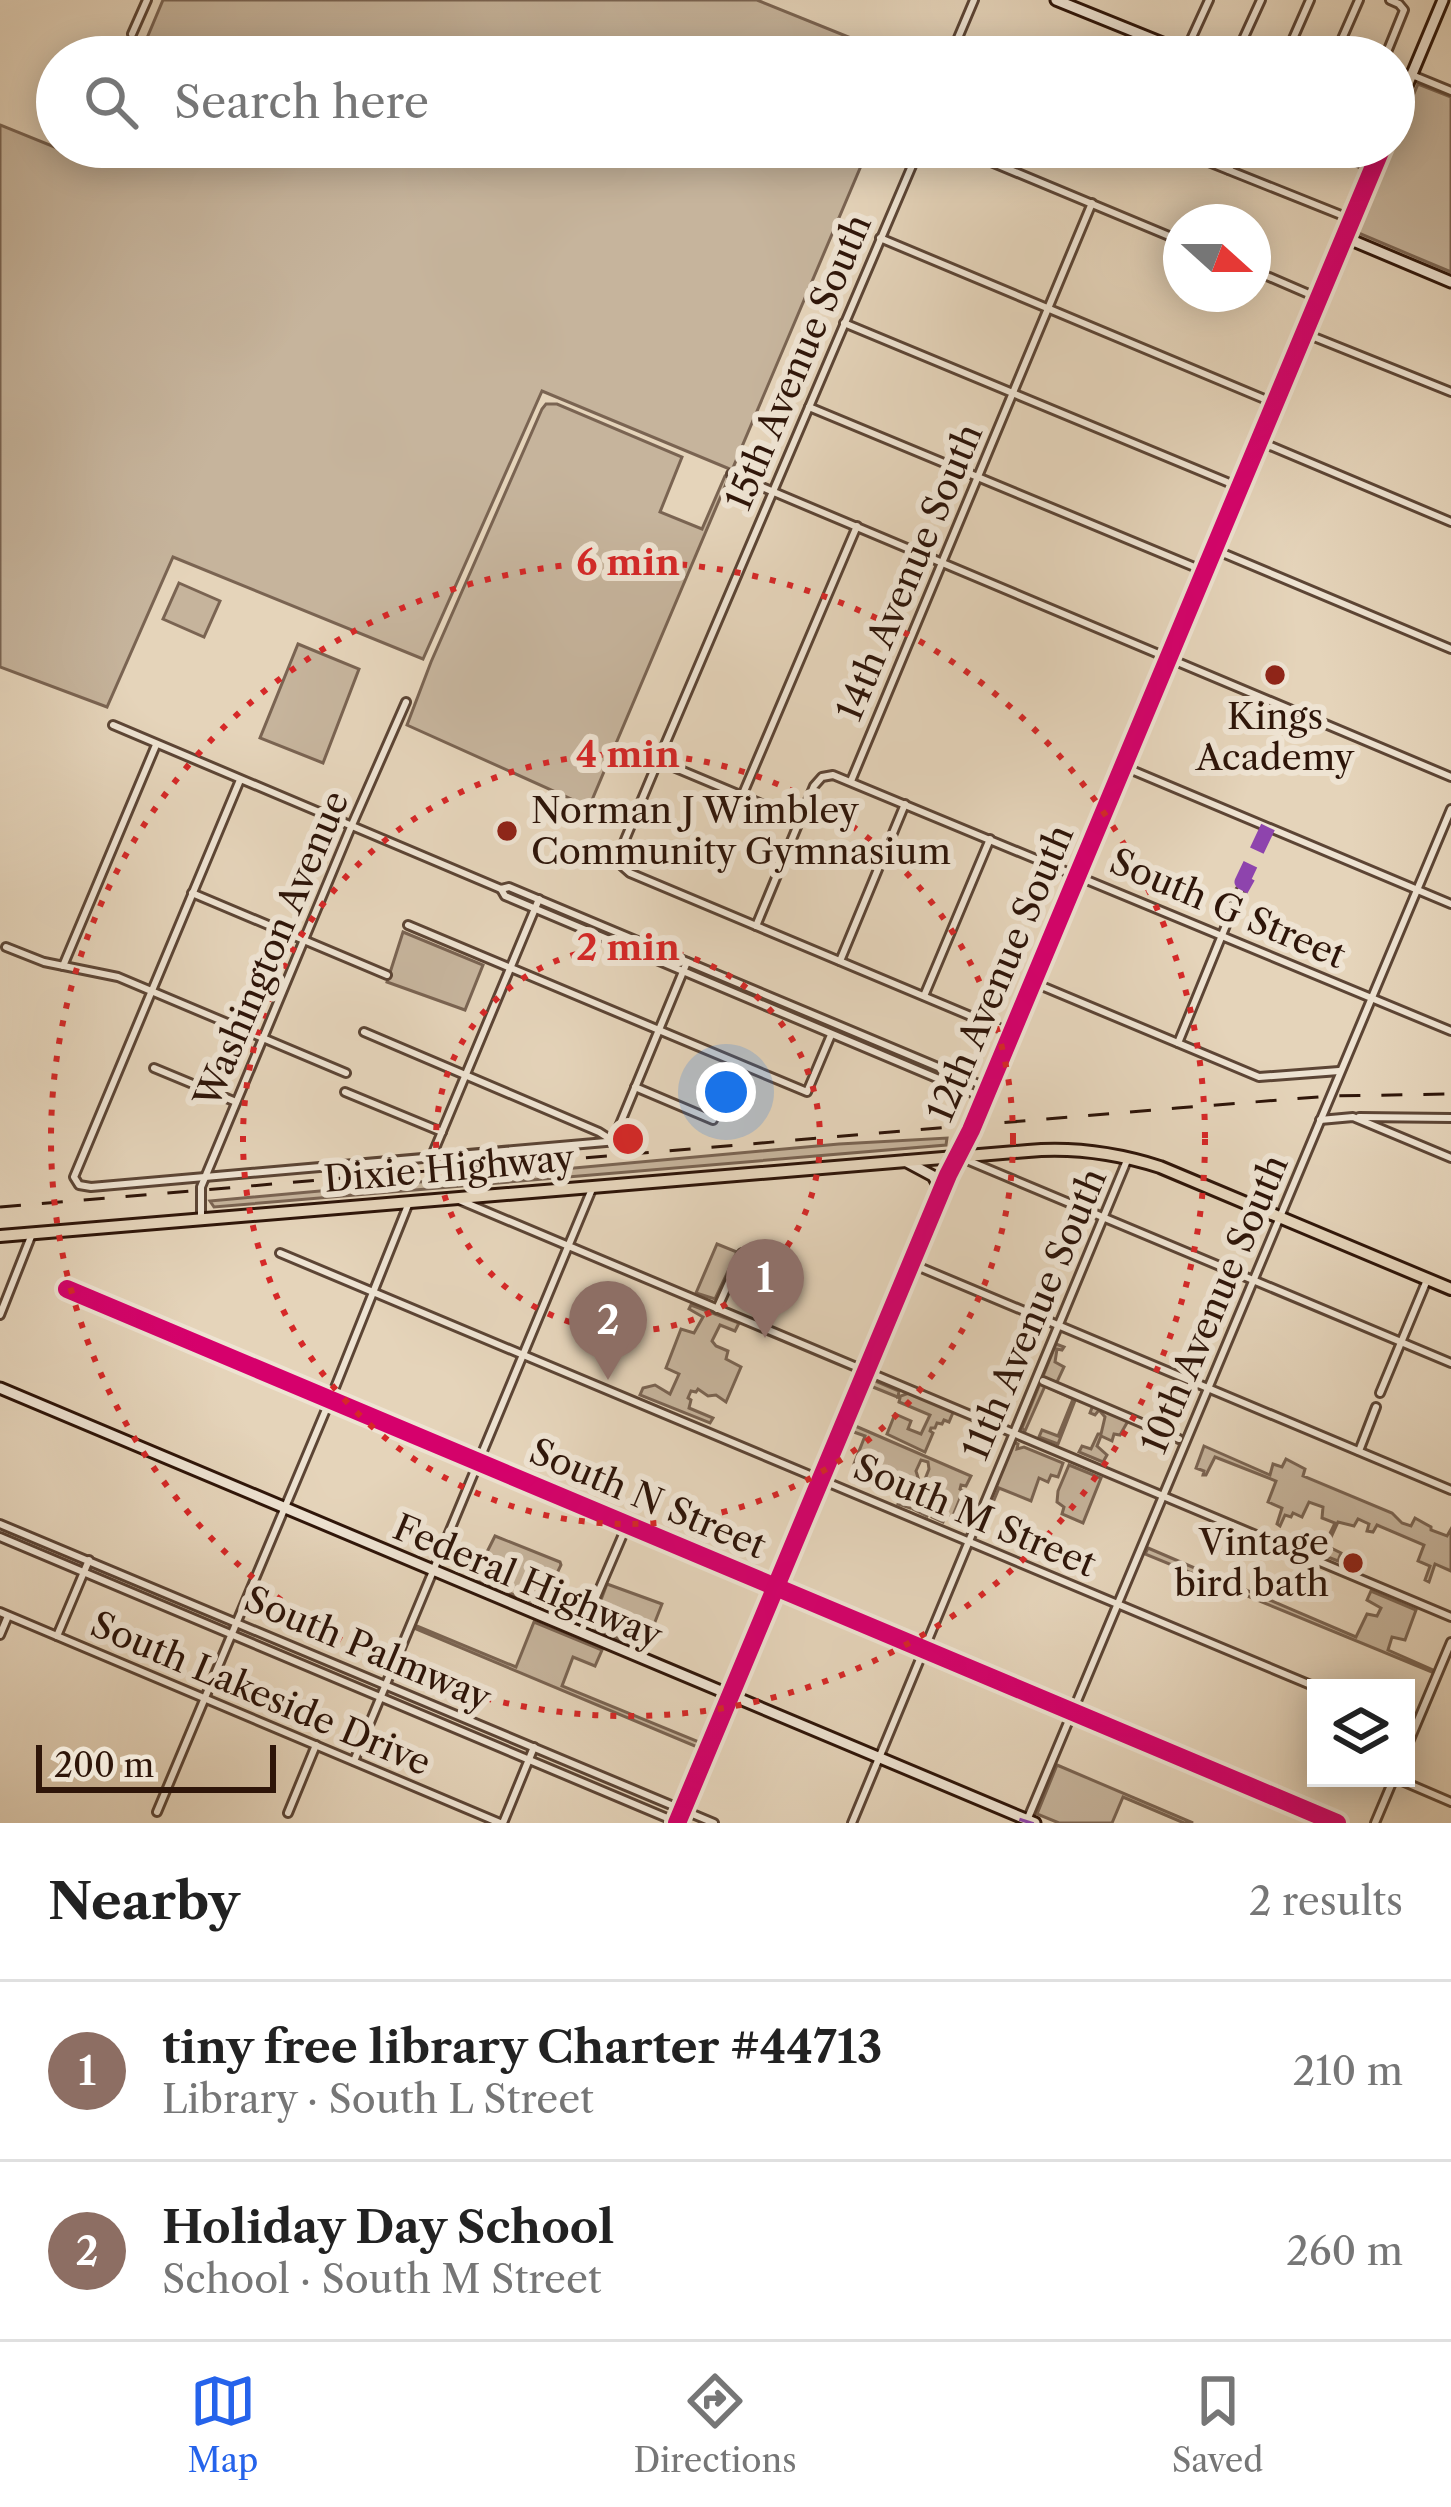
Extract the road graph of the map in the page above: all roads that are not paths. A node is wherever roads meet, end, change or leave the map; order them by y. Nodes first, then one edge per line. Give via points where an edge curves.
1 (147, 0) edge
2 (974, 0) edge
3 (1056, 0) edge
4 (1209, 0) edge
5 (1261, 0) edge
6 (1310, 0) edge
7 (1359, 0) edge
8 (1390, 0) edge
9 (1443, 0) edge
10 (1077, 4) edge
11 (132, 34) dead end
12 (959, 36) edge
13 (1145, 36) edge
14 (1192, 36) edge
15 (1245, 36) edge
16 (1294, 36) edge
17 (1343, 36) edge
18 (1393, 36) edge
19 (1415, 68) edge
20 (1415, 76) edge
21 (1451, 92) edge
22 (911, 168) edge
23 (1006, 168) edge
24 (1225, 168) edge
25 (1373, 168) edge
26 (1229, 170) joint
27 (1092, 203) junction
28 (1351, 220) junction
29 (1163, 233) edge
30 (1344, 237) junction
31 (880, 238) junction
32 (1271, 278) edge
33 (1451, 282) edge
34 (1318, 298) junction
35 (1048, 308) junction
36 (844, 322) junction
37 (1304, 333) junction
38 (1451, 392) edge
39 (1013, 393) junction
40 (1274, 403) junction
41 (808, 407) junction
42 (1258, 441) junction
43 (731, 474) dead end
44 (978, 477) junction
45 (1239, 487) junction
46 (773, 491) junction
47 (1451, 522) edge
48 (857, 526) junction
49 (1213, 549) junction
50 (943, 562) junction
51 (1204, 572) junction
52 (1451, 649) edge
53 (1168, 658) junction
54 (406, 702) dead end
55 (113, 725) dead end
56 (156, 745) junction
57 (658, 760) junction
58 (1122, 766) junction
59 (1451, 777) edge
60 (240, 780) junction
61 (851, 782) junction
62 (742, 796) junction
63 (905, 804) junction
64 (1451, 809) edge
65 (800, 820) junction
66 (351, 827) junction
67 (990, 839) junction
68 (1077, 874) junction
69 (1417, 890) junction
70 (1240, 891) dead end
71 (192, 893) junction
72 (537, 904) junction
73 (1451, 904) edge
74 (408, 925) dead end
75 (756, 926) junction
76 (1223, 935) junction
77 (304, 940) junction
78 (6, 946) dead end
79 (840, 961) junction
80 (687, 962) junction
81 (63, 967) junction
82 (510, 968) junction
83 (683, 971) junction
84 (387, 975) dead end
85 (1032, 982) junction
86 (151, 992) junction
87 (924, 996) junction
88 (1372, 998) junction
89 (798, 1008) junction
90 (794, 1018) junction
91 (836, 1024) junction
92 (659, 1030) junction
93 (1451, 1031) edge
94 (364, 1032) dead end
95 (1011, 1033) junction
96 (832, 1034) junction
97 (262, 1038) junction
98 (1178, 1043) junction
99 (154, 1068) dead end
100 (1341, 1071) junction
101 (346, 1073) dead end
102 (465, 1076) junction
103 (635, 1087) junction
104 (345, 1092) dead end
105 (986, 1093) junction
106 (236, 1102) junction
107 (1353, 1118) junction
108 (1451, 1118) edge
109 (712, 1120) dead end
110 (1320, 1120) junction
111 (442, 1132) junction
112 (613, 1141) junction
113 (629, 1141) dead end
114 (958, 1156) junction
115 (431, 1158) junction
116 (1128, 1158) junction
117 (1451, 1158) edge
118 (904, 1161) junction
119 (205, 1177) junction
120 (593, 1186) junction
121 (941, 1191) junction
122 (456, 1199) junction
123 (410, 1202) junction
124 (1280, 1217) junction
125 (1104, 1218) junction
126 (202, 1220) junction
127 (32, 1233) junction
128 (0, 1236) edge
129 (569, 1246) junction
130 (280, 1252) dead end
131 (742, 1253) dead end
132 (911, 1263) junction
133 (1427, 1279) junction
134 (1253, 1280) junction
135 (67, 1289) dead end
136 (1451, 1289) edge
137 (374, 1292) junction
138 (717, 1309) junction
139 (0, 1315) edge
140 (1059, 1325) junction
141 (1402, 1342) junction
142 (524, 1354) junction
143 (1451, 1363) edge
144 (867, 1372) junction
145 (1043, 1381) dead end
146 (0, 1388) edge
147 (1208, 1388) junction
148 (1381, 1393) dead end
149 (330, 1400) junction
150 (1376, 1407) dead end
151 (1014, 1433) junction
152 (1179, 1439) dead end
153 (1359, 1451) junction
154 (479, 1462) junction
155 (822, 1479) junction
156 (1451, 1490) edge
157 (1162, 1496) junction
158 (284, 1507) junction
159 (0, 1524) edge
160 (627, 1525) junction
161 (0, 1537) edge
162 (969, 1541) junction
163 (89, 1560) junction
164 (433, 1570) junction
165 (83, 1573) junction
166 (776, 1587) junction
167 (1117, 1604) junction
168 (4, 1614) edge
169 (1451, 1617) edge
170 (236, 1622) junction
171 (581, 1632) junction
172 (231, 1634) junction
173 (0, 1635) edge
174 (57, 1636) junction
175 (1451, 1642) edge
176 (923, 1649) junction
177 (1307, 1683) edge
178 (385, 1685) junction
179 (730, 1695) junction
180 (380, 1696) junction
181 (204, 1698) junction
182 (1072, 1712) junction
183 (1415, 1717) edge
184 (316, 1745) junction
185 (535, 1747) junction
186 (878, 1757) junction
187 (530, 1758) junction
188 (354, 1762) junction
189 (1390, 1787) edge
190 (1415, 1787) edge
191 (1451, 1802) edge
192 (682, 1810) junction
193 (157, 1812) dead end
194 (288, 1813) dead end
195 (1031, 1821) edge
196 (502, 1823) edge
197 (678, 1823) edge
198 (714, 1823) edge
199 (852, 1823) edge
200 (1337, 1823) edge
201 (1375, 1823) edge

1 - 11 street
2 - 12 street
3 - 10 street
4 - 14 street
5 - 15 street
6 - 16 street
7 - 17 street
8 - 18 street via 1404,10
9 - 19 street
10 - 13 street
20 - 21 street
22 - 31 street, 15th Avenue South
23 - 27 street
24 - 26 street
25 - 28 street, 12th Avenue South
26 - 28 street
27 - 29 street
27 - 35 street, 14th Avenue South
28 - 30 street, 12th Avenue South
30 - 33 street
30 - 34 street, 12th Avenue South
31 - 35 street
31 - 36 street, 15th Avenue South
32 - 34 street
34 - 37 street, 12th Avenue South
35 - 39 street, 14th Avenue South
35 - 40 street
36 - 39 street
36 - 41 street, 15th Avenue South
37 - 38 street
37 - 40 street, 12th Avenue South
39 - 44 street, 14th Avenue South
39 - 45 street
40 - 42 street, 12th Avenue South
41 - 44 street
41 - 46 street, 15th Avenue South
42 - 45 street, 12th Avenue South
42 - 47 street
43 - 46 street
44 - 50 street, 14th Avenue South
44 - 51 street
45 - 49 street, 12th Avenue South
46 - 48 street
46 - 57 street, 15th Avenue South
48 - 50 street
48 - 62 street
49 - 51 street, 12th Avenue South
49 - 52 street
50 - 53 street
50 - 61 street, 14th Avenue South
51 - 53 street, 12th Avenue South
53 - 58 street, 12th Avenue South
53 - 59 street
54 - 66 street, Washington Avenue
55 - 56 street
56 - 60 street
56 - 81 street
57 - 62 street
57 - 75 street, 15th Avenue South via 621,865
58 - 68 street, 12th Avenue South
58 - 69 street
60 - 66 street
60 - 71 street
61 - 63 street, South G Street
61 - 65 street via 821,777
62 - 65 street
63 - 67 street, South G Street
63 - 79 street
64 - 69 street, 10th Avenue South
65 - 75 street
66 - 72 street
66 - 77 street, Washington Avenue
67 - 68 street, South G Street
67 - 87 street
68 - 76 street, South G Street
68 - 85 street, 12th Avenue South
69 - 73 street
69 - 88 street, 10th Avenue South
70 - 76 street
71 - 77 street
71 - 86 street
72 - 80 street
72 - 82 street
72 - 83 street
74 - 82 street
75 - 79 street
76 - 88 street, South G Street
76 - 98 street
77 - 84 street
77 - 97 street, Washington Avenue
78 - 81 street
79 - 87 street
80 - 83 street
80 - 89 street
81 - 86 street
82 - 92 street
82 - 102 street
83 - 90 street
83 - 92 street
85 - 95 street, 12th Avenue South
85 - 98 street
86 - 97 street
86 - 119 street via 74,1177 79,1186
87 - 95 street
88 - 93 street, South G Street
88 - 100 street, 10th Avenue South
89 - 90 street
89 - 91 street
90 - 96 street
91 - 96 street
91 - 105 street
92 - 96 street via 808,1092
92 - 103 street
94 - 102 street
95 - 105 street, 12th Avenue South
96 - 105 street
97 - 101 street
97 - 106 street, Washington Avenue
98 - 100 street via 1259,1077
99 - 106 street
100 - 110 street, 10th Avenue South
102 - 111 street
102 - 112 street
103 - 109 street
103 - 112 street
104 - 111 street
105 - 114 street, 12th Avenue South
106 - 119 street, Washington Avenue
107 - 108 street
107 - 110 street
107 - 117 street
110 - 124 street, 10th Avenue South
111 - 115 street
112 - 113 street
112 - 115 street
114 - 116 main road, Dixie Highway via 1058,1149
114 - 118 main road, Dixie Highway
114 - 121 street, 12th Avenue South
114 - 125 street
115 - 119 street
116 - 124 main road, Dixie Highway
116 - 125 street, 11th Avenue South
118 - 120 main road, Dixie Highway
118 - 121 street
119 - 126 street, Washington Avenue
120 - 122 main road, Dixie Highway
120 - 129 street
121 - 132 street, 12th Avenue South
122 - 123 main road, Dixie Highway
122 - 129 street
123 - 126 main road, Dixie Highway
123 - 137 street
124 - 133 main road, Dixie Highway
124 - 134 street, 10th Avenue South
125 - 134 street
125 - 140 street, 11th Avenue South
126 - 127 main road, Dixie Highway
127 - 128 main road, Dixie Highway
127 - 139 street
129 - 138 street
129 - 142 street
130 - 137 street, South M Street
131 - 138 street
132 - 140 street
132 - 144 street, 12th Avenue South
133 - 136 main road, Dixie Highway
133 - 141 street
134 - 141 street
134 - 147 street, 10th Avenue South
135 - 149 street, South N Street
137 - 142 street, South M Street
137 - 149 street
138 - 144 street
140 - 147 street
140 - 151 street, 11th Avenue South
141 - 143 street
141 - 148 street
142 - 154 street
142 - 155 street, South M Street
144 - 151 street
144 - 155 street, 12th Avenue South
145 - 152 street
146 - 158 street, Federal Highway
147 - 153 street
147 - 157 street, 10th Avenue South
149 - 154 street, South N Street
149 - 158 street
150 - 153 street
151 - 157 street
151 - 162 street, 11th Avenue South
153 - 156 street
154 - 160 street, South N Street
154 - 164 street
155 - 162 street, South M Street
155 - 166 street, 12th Avenue South
157 - 167 street, 10th Avenue South
157 - 169 street
158 - 164 street, Federal Highway
158 - 170 street
159 - 163 street, South Palmway
160 - 166 street, South N Street
160 - 171 street
161 - 165 street, South Palmway
162 - 167 street, South M Street
162 - 176 street, 11th Avenue South
163 - 165 street
163 - 170 street, South Palmway
164 - 171 street, Federal Highway
164 - 178 street
165 - 172 street, South Palmway
165 - 174 street
166 - 176 street, South N Street
166 - 179 street, 12th Avenue South
167 - 177 street, South M Street
167 - 182 street, 10th Avenue South
168 - 173 street
168 - 174 street, South Lakeside Drive
170 - 172 street
170 - 178 street, South Palmway
171 - 179 street, Federal Highway
172 - 180 street, South Palmway
172 - 181 street
174 - 181 street, South Lakeside Drive
175 - 183 street
176 - 182 street, South N Street
176 - 186 street, 11th Avenue South
178 - 180 street
178 - 185 street, South Palmway
179 - 186 street, Federal Highway
179 - 192 street, 12th Avenue South
180 - 187 street, South Palmway
180 - 188 street
181 - 184 street, South Lakeside Drive
181 - 193 street
182 - 195 street, 10th Avenue South
182 - 200 street, South N Street
184 - 188 street, South Lakeside Drive
184 - 194 street
185 - 187 street
185 - 192 street, South Palmway
186 - 195 street, Federal Highway
186 - 199 street, 11th Avenue South
187 - 196 street
187 - 197 street, South Palmway
188 - 196 street, South Lakeside Drive
189 - 201 street
190 - 191 street
192 - 197 street, 12th Avenue South
192 - 198 street, South Palmway

